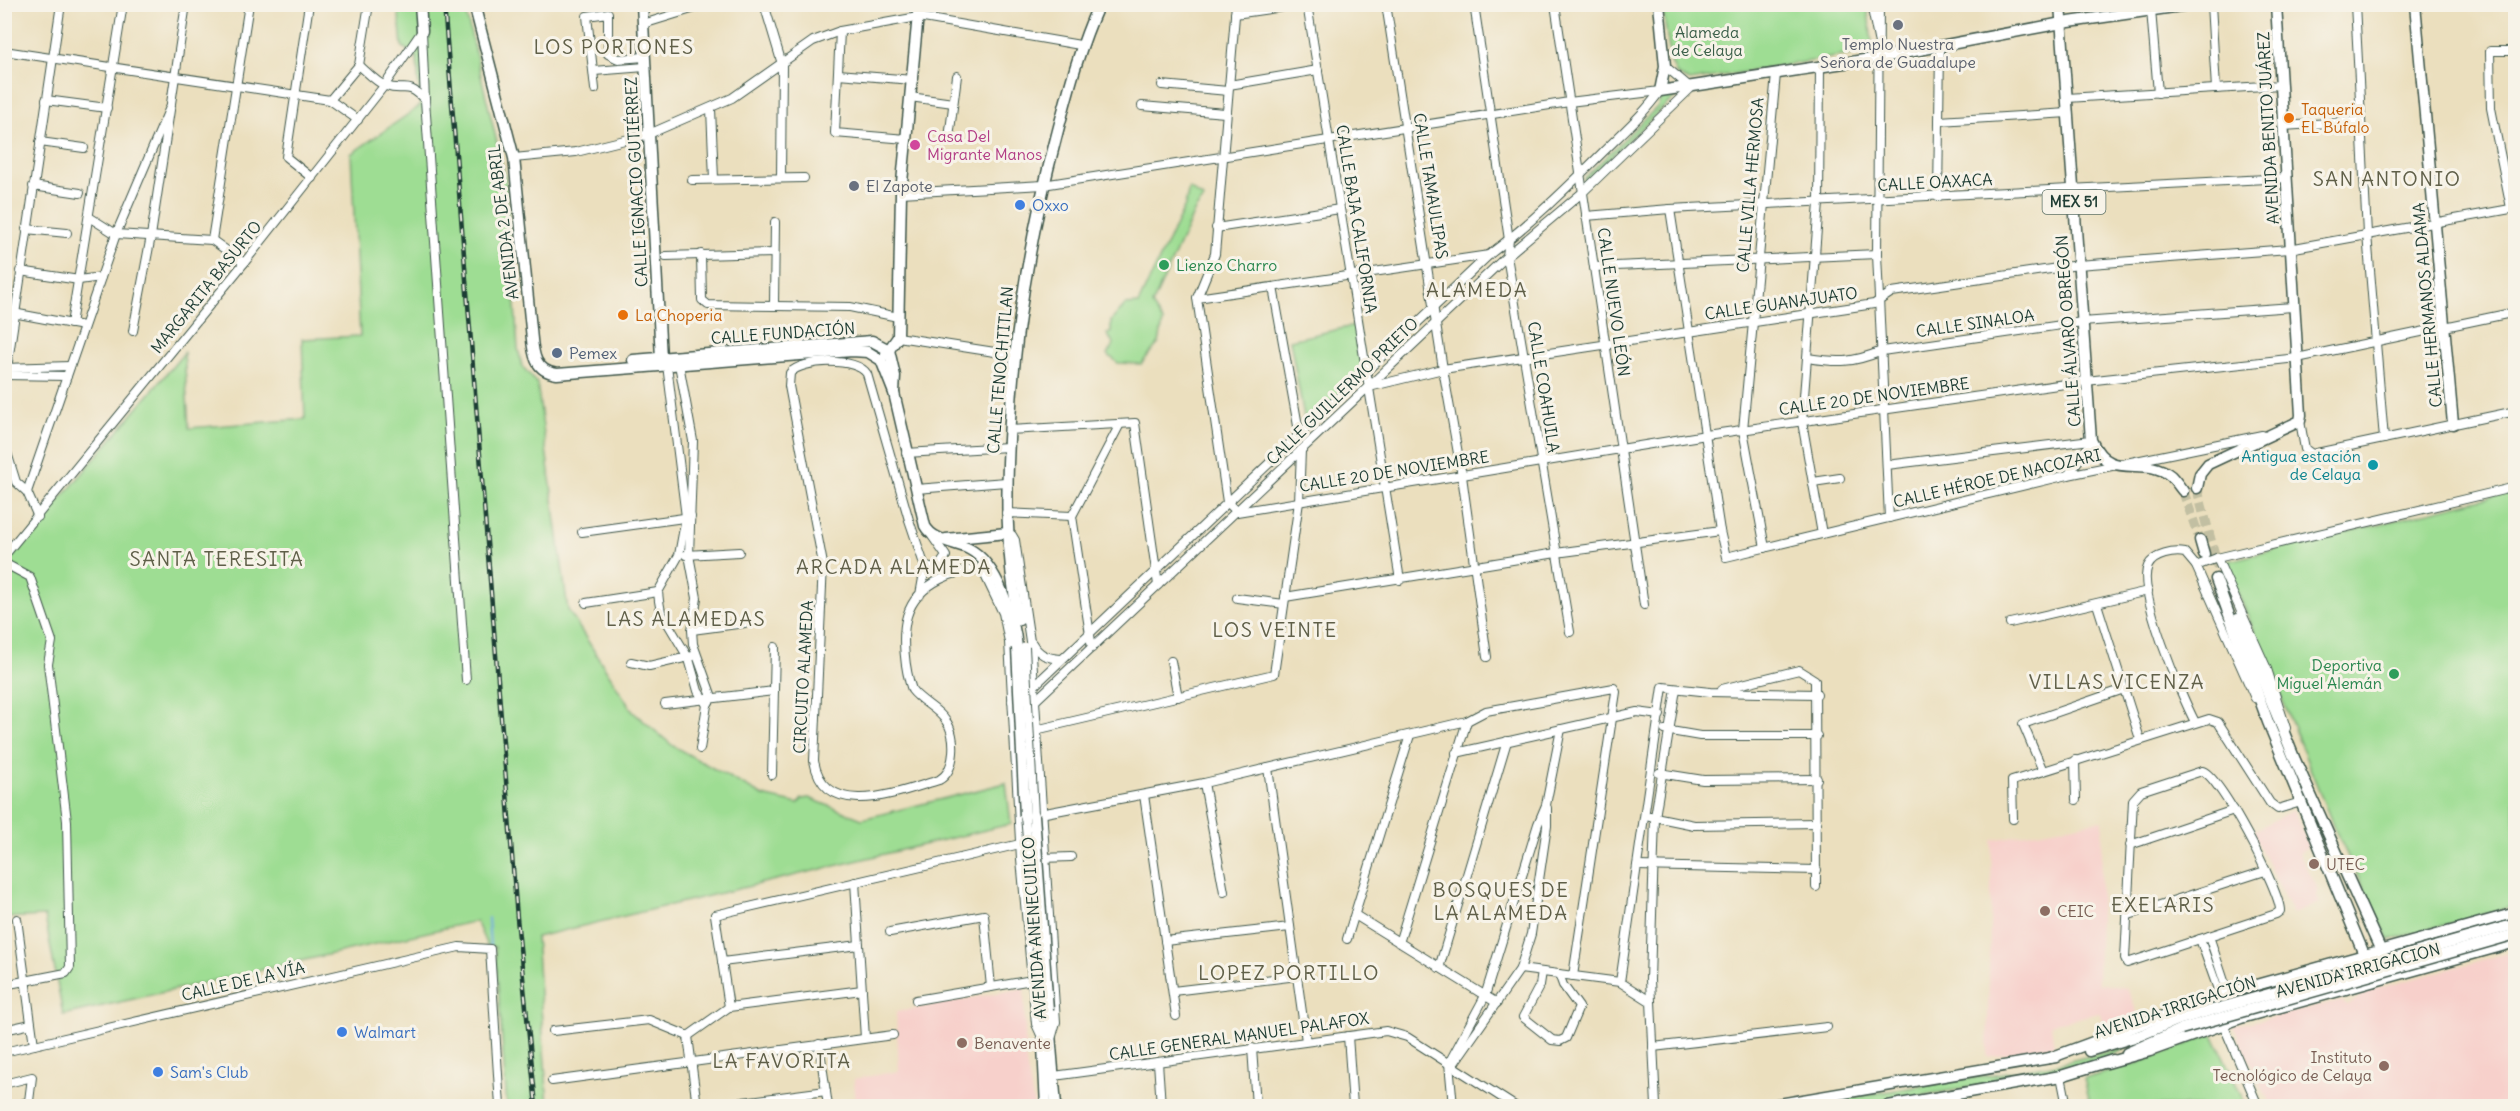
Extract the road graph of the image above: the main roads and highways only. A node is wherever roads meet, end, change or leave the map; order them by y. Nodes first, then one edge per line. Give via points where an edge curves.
1 (420, 4) edge
2 (474, 4) edge
3 (642, 4) edge
4 (919, 4) edge
5 (1099, 4) edge
6 (1659, 4) edge
7 (2060, 4) edge
8 (2194, 4) edge
9 (2276, 4) edge
10 (2415, 4) edge
11 (2062, 23) junction
12 (422, 31) road end
13 (889, 350) junction
14 (881, 360) junction
15 (670, 362) junction
16 (539, 366) junction
17 (894, 393) junction
18 (2453, 424) road end
19 (2197, 488) tunnel mouth
20 (2183, 490) tunnel mouth
21 (1007, 533) junction
22 (943, 539) junction
23 (2199, 540) tunnel mouth
24 (2204, 554) dead end
25 (1024, 645) junction
26 (1030, 816) joint
27 (2516, 913) edge
28 (2516, 923) edge
29 (2475, 924) junction
30 (2516, 934) edge
31 (2516, 942) edge
32 (2380, 951) junction
33 (2481, 952) junction
34 (2365, 956) junction
35 (2375, 981) junction
36 (2179, 1024) junction
37 (1047, 1039) junction
38 (2050, 1058) junction
39 (2107, 1063) junction
40 (1046, 1107) edge
41 (1056, 1107) edge
42 (1767, 1107) edge
43 (1888, 1107) edge

1 - 12 main road
2 - 16 main road, AVENIDA 2 DE ABRIL via 514,158 534,355
3 - 15 main road, CALLE IGNACIO GUTIÉRREZ via 649,134
4 - 13 main road via 902,192 898,337
5 - 21 main road, CALLE TENOCHTITLAN via 1080,45 1043,185 1022,286 1009,430
6 - 11 main road via 1665,66 1659,91 1877,58
7 - 11 main road, CALLE ÁLVARO OBREGÓN / MEX 51
8 - 11 main road
9 - 19 main road, AVENIDA BENITO JUÁREZ via 2300,422 2208,464 2200,474
10 - 18 main road, CALLE HERMANOS ALDAMA
11 - 20 main road, CALLE ÁLVARO OBREGÓN / MEX 51 via 2092,441 2097,454 2115,465 2150,468 2169,475
13 - 14 main road
13 - 15 main road, CALLE FUNDACIÓN via 872,341 724,352
13 - 17 main road via 896,376
14 - 15 main road, CALLE FUNDACIÓN via 868,352 852,351
14 - 17 main road
15 - 16 main road, CALLE FUNDACIÓN
15 - 16 main road, CALLE FUNDACIÓN via 556,374
17 - 22 main road via 925,526 932,535
21 - 22 main road
21 - 25 main road, CALLE TENOCHTITLAN
22 - 25 main road via 974,552 1011,613
23 - 24 main road
25 - 26 main road, CALLE TENOCHTITLAN, bridge
26 - 37 main road, AVENIDA ANENECUILCO, bridge
27 - 29 main road, AVENIDA IRRIGACION
28 - 36 main road, AVENIDA IRRIGACIÓN, bridge
29 - 32 main road, AVENIDA IRRIGACION
29 - 33 main road via 2483,929 2486,938
30 - 36 main road, AVENIDA IRRIGACIÓN, bridge
31 - 33 main road, AVENIDA IRRIGACION
32 - 34 main road, AVENIDA IRRIGACION
32 - 34 main road via 2218,578 2268,722
33 - 35 main road, AVENIDA IRRIGACION
34 - 35 main road
34 - 38 main road, AVENIDA IRRIGACION via 2224,994
35 - 39 main road, AVENIDA IRRIGACION via 2223,1024 2150,1052
36 - 38 main road, AVENIDA IRRIGACIÓN via 2103,1048
36 - 39 main road, AVENIDA IRRIGACIÓN
37 - 40 main road, AVENIDA ANENECUILCO
37 - 41 main road, AVENIDA ANENECUILCO
38 - 42 main road, AVENIDA IRRIGACIÓN
39 - 43 main road, AVENIDA IRRIGACIÓN via 2061,1076

